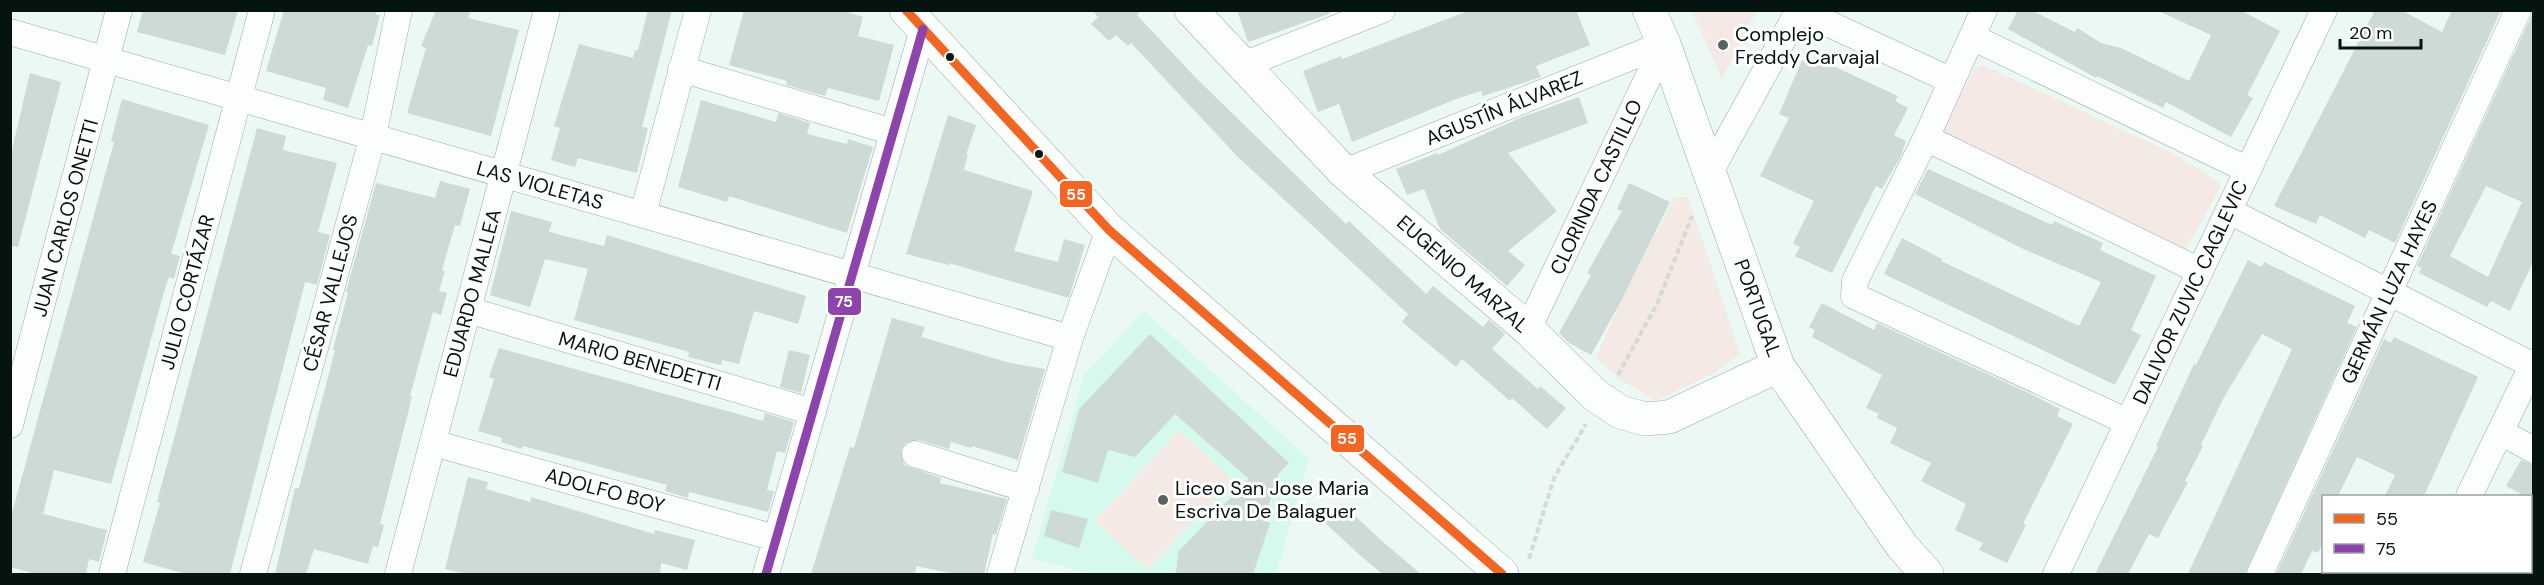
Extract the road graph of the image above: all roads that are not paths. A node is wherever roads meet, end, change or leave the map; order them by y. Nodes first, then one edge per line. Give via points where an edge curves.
1 (119, 10) edge
2 (262, 10) edge
3 (399, 10) edge
4 (547, 10) edge
5 (698, 10) edge
6 (1191, 10) edge
7 (1382, 10) edge
8 (1649, 10) edge
9 (1799, 10) edge
10 (1984, 10) edge
11 (2518, 10) edge
12 (2318, 12) edge
13 (915, 20) edge
14 (10, 32) edge
15 (1972, 37) junction
16 (1664, 44) junction
17 (106, 60) junction
18 (1243, 65) junction
19 (681, 69) junction
20 (1952, 81) junction
21 (238, 98) junction
22 (893, 132) junction
23 (373, 136) junction
24 (1926, 138) junction
25 (2248, 170) junction
26 (1344, 172) junction
27 (1710, 172) junction
28 (504, 174) junction
29 (2229, 211) junction
30 (643, 214) junction
31 (1109, 230) junction
32 (2200, 271) junction
33 (852, 275) junction
34 (2389, 292) junction
35 (468, 310) junction
36 (1528, 329) junction
37 (1070, 338) junction
38 (2533, 363) edge
39 (1778, 366) junction
40 (813, 412) junction
41 (2128, 423) junction
42 (10, 425) edge
43 (2499, 432) junction
44 (433, 443) junction
45 (2534, 450) edge
46 (915, 454) dead end
47 (1026, 489) junction
48 (2469, 495) edge
49 (776, 538) junction
50 (112, 574) edge
51 (253, 574) edge
52 (399, 574) edge
53 (766, 574) edge
54 (1000, 574) edge
55 (1502, 574) edge
56 (1927, 574) edge
57 (2056, 574) edge
58 (2260, 574) edge

1 - 17 street, JUAN CARLOS ONETTI
2 - 21 street, JULIO CORTÁZAR
3 - 23 street, CÉSAR VALLEJOS
4 - 28 street, EDUARDO MALLEA
5 - 19 street
6 - 18 main road, EUGENIO MARZAL
7 - 18 street
8 - 16 main road, PORTUGAL
9 - 20 street
9 - 27 street
10 - 15 street
11 - 34 street, GERMÁN LUZA HAYES
12 - 25 street, DALIVOR ZUVIC CAGLEVIC
13 - 22 street
13 - 31 main road
14 - 17 street, LAS VIOLETAS
15 - 20 street
15 - 25 street
16 - 26 street, AGUSTÍN ÁLVAREZ
16 - 27 main road, PORTUGAL
16 - 36 street, CLORINDA CASTILLO
17 - 21 street, LAS VIOLETAS
17 - 42 street, JUAN CARLOS ONETTI
18 - 26 main road, EUGENIO MARZAL
19 - 22 street
19 - 30 street
20 - 24 street
21 - 23 street, LAS VIOLETAS
21 - 50 street, JULIO CORTÁZAR
22 - 33 street
23 - 28 street, LAS VIOLETAS
23 - 51 street, CÉSAR VALLEJOS
24 - 32 street
24 - 41 street via 1855,281 1854,296
25 - 29 street, DALIVOR ZUVIC CAGLEVIC
26 - 36 main road, EUGENIO MARZAL
27 - 39 main road, PORTUGAL
28 - 30 street, LAS VIOLETAS
28 - 35 street, EDUARDO MALLEA
29 - 32 street, DALIVOR ZUVIC CAGLEVIC
29 - 34 street
30 - 33 street, LAS VIOLETAS
31 - 37 street
31 - 55 main road
32 - 41 street, DALIVOR ZUVIC CAGLEVIC
33 - 37 street, LAS VIOLETAS
33 - 40 street
34 - 38 street
34 - 58 street, GERMÁN LUZA HAYES
35 - 40 street, MARIO BENEDETTI
35 - 44 street, EDUARDO MALLEA
36 - 39 main road, EUGENIO MARZAL via 1595,395 1620,412 1645,419 1669,417
37 - 47 street
38 - 43 street
39 - 56 main road, PORTUGAL via 1902,546
40 - 49 street
41 - 57 street, DALIVOR ZUVIC CAGLEVIC
43 - 45 street
43 - 48 street
44 - 49 street, ADOLFO BOY
44 - 52 street, EDUARDO MALLEA
46 - 47 street
47 - 54 street
49 - 53 street

